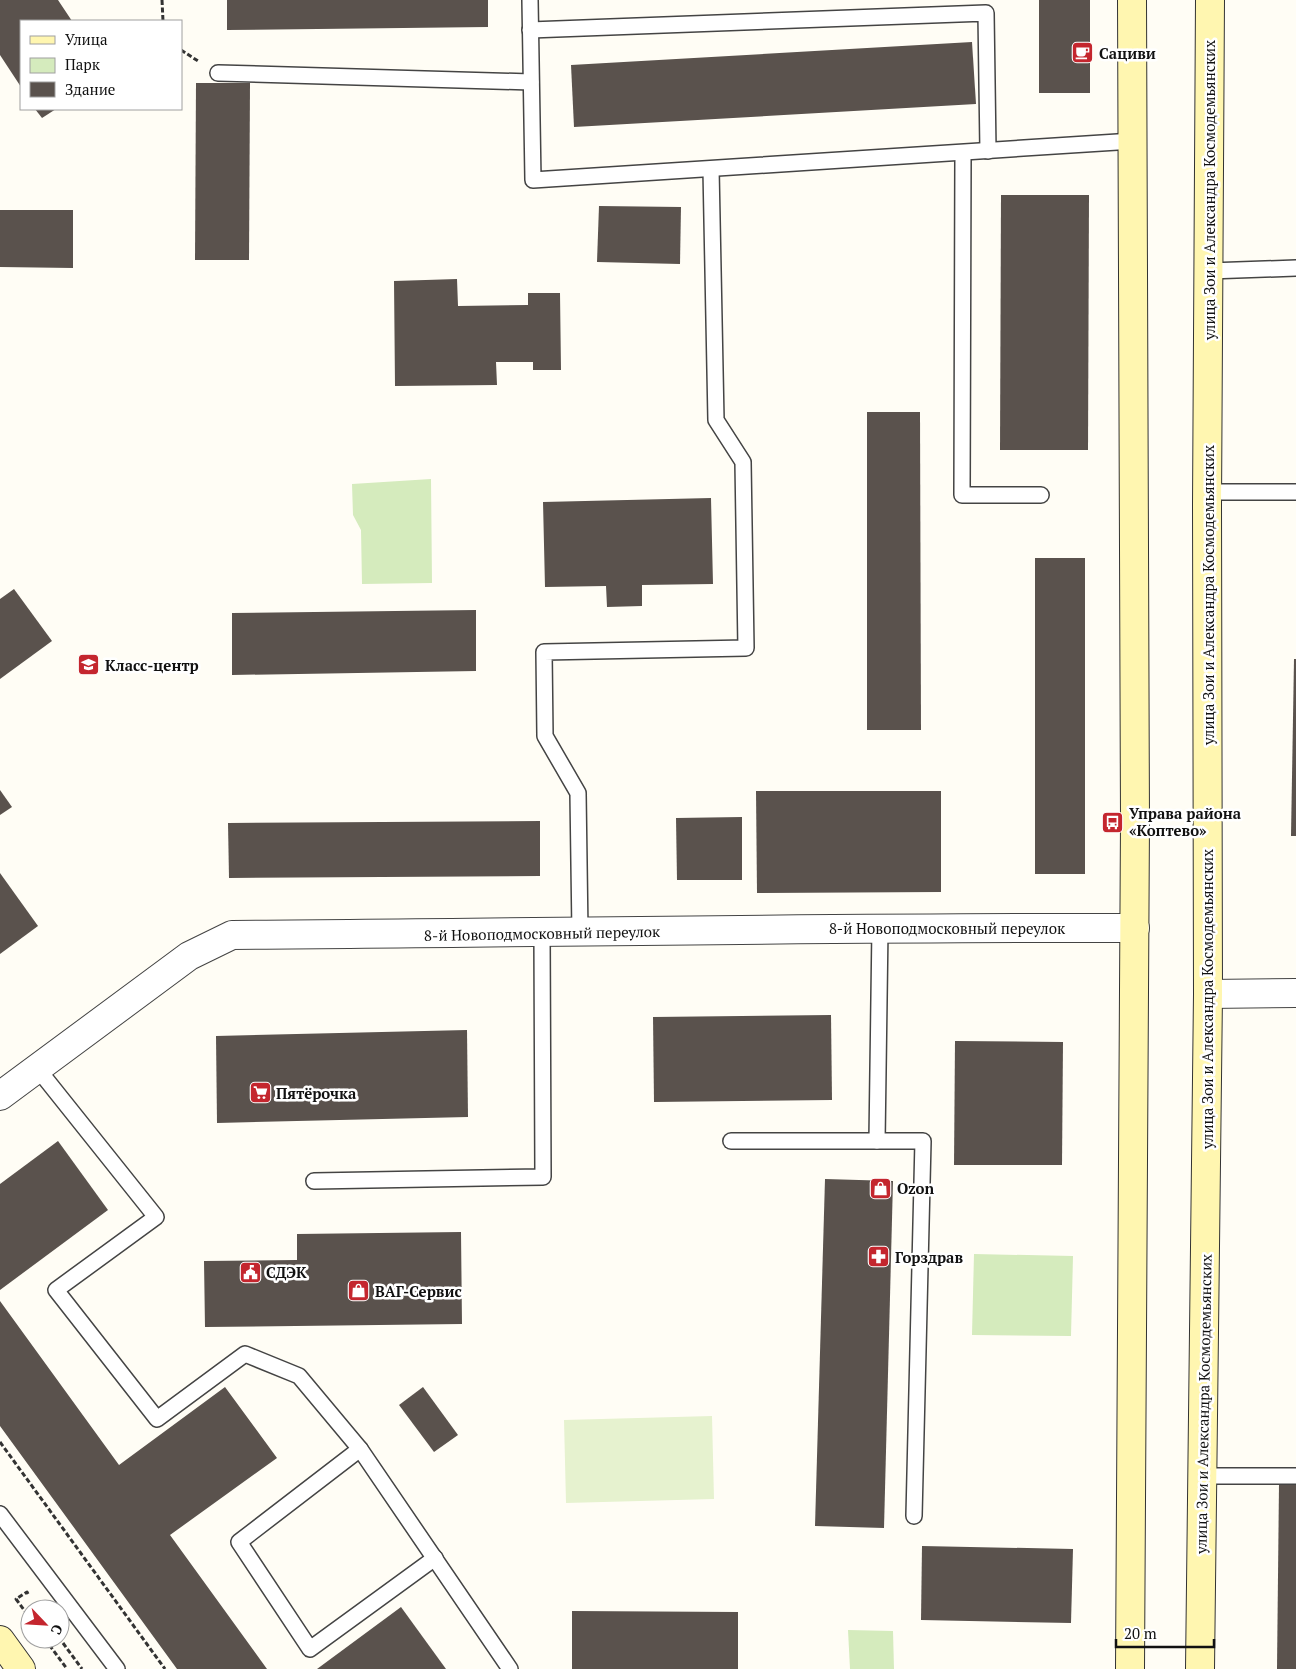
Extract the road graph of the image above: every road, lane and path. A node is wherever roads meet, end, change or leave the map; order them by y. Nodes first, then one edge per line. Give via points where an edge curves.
1 (162, 0) edge
2 (530, 0) edge
3 (1132, 0) edge
4 (1210, 0) edge
5 (163, 20) edge
6 (530, 30) junction
7 (218, 74) dead end
8 (531, 82) junction
9 (1133, 141) junction
10 (988, 151) junction
11 (963, 153) junction
12 (711, 169) junction
13 (1296, 268) edge
14 (1209, 271) junction
15 (1208, 492) junction
16 (1296, 492) edge
17 (1041, 495) dead end
18 (880, 928) junction
19 (1135, 928) junction
20 (542, 933) junction
21 (580, 933) junction
22 (1296, 993) edge
23 (1208, 994) junction
24 (37, 1068) junction
25 (0, 1096) edge
26 (731, 1141) dead end
27 (877, 1141) junction
28 (314, 1180) dead end
29 (0, 1442) edge
30 (360, 1449) junction
31 (1202, 1476) junction
32 (1296, 1476) edge
33 (0, 1514) edge
34 (914, 1516) dead end
35 (435, 1558) junction
36 (31, 1598) dead end
37 (20, 1604) edge
38 (0, 1640) edge
39 (52, 1649) edge
40 (68, 1649) edge
41 (21, 1669) edge
42 (67, 1669) edge
43 (82, 1669) edge
44 (117, 1669) edge
45 (165, 1669) edge
46 (510, 1669) edge
47 (1130, 1669) edge
48 (1200, 1669) edge

1 - 5 path
2 - 6 lane
3 - 9 main road
4 - 14 main road, улица Зои и Александра Космодемьянских
6 - 8 lane
6 - 10 lane via 986,13
7 - 8 lane
8 - 12 lane via 533,180
9 - 10 lane
9 - 19 main road
10 - 11 lane
11 - 12 lane
11 - 17 lane via 962,494
12 - 21 lane via 716,420 742,462 746,648 544,652 545,736 578,792
13 - 14 lane
14 - 15 main road, улица Зои и Александра Космодемьянских
15 - 16 lane
15 - 23 main road, улица Зои и Александра Космодемьянских
18 - 19 street, 8-й Новоподмосковный переулок
18 - 21 street, 8-й Новоподмосковный переулок
18 - 27 lane
19 - 47 main road
20 - 21 street, 8-й Новоподмосковный переулок
20 - 24 street, 8-й Новоподмосковный переулок via 232,935 189,956
20 - 28 lane via 543,1177
22 - 23 street
23 - 31 main road, улица Зои и Александра Космодемьянских
24 - 25 street, 8-й Новоподмосковный переулок
24 - 30 lane via 156,1217 56,1290 157,1420 245,1354 298,1376
26 - 27 lane
27 - 34 lane via 923,1141
29 - 45 path
30 - 35 lane
30 - 35 lane via 238,1542 310,1649
31 - 32 lane
31 - 48 main road, улица Зои и Александра Космодемьянских
33 - 44 lane
35 - 46 lane
36 - 37 path via 27,1592 16,1599
38 - 41 main road
39 - 42 path
40 - 43 path

